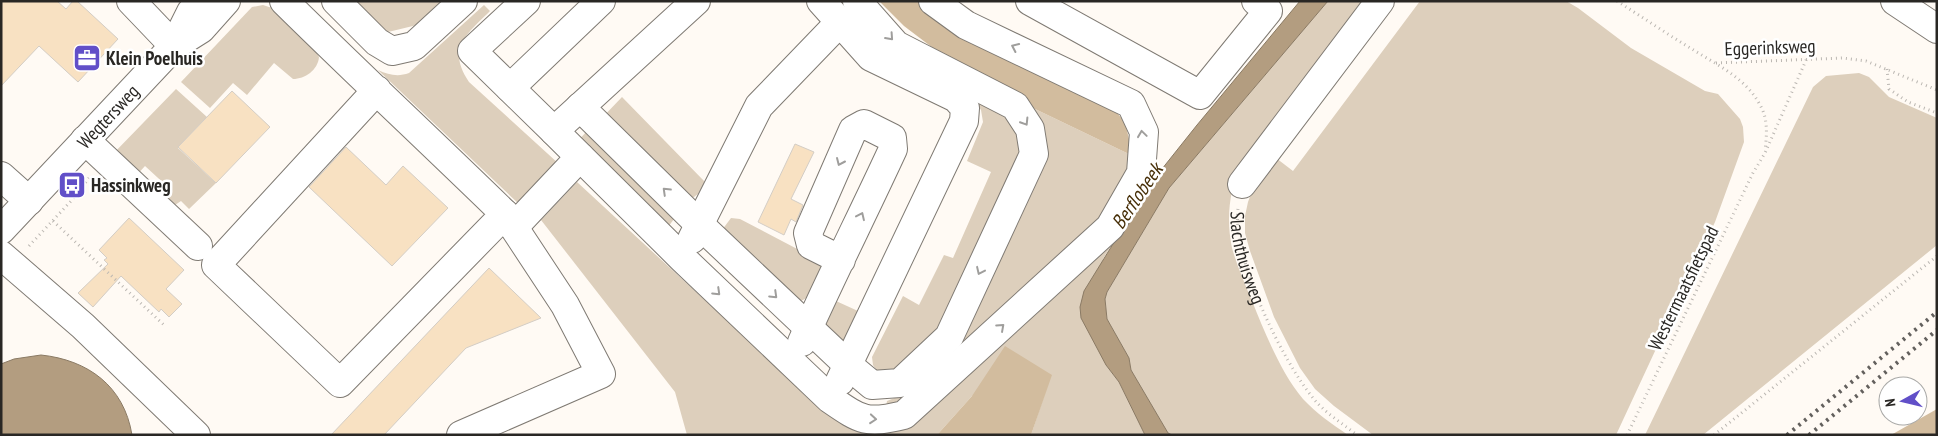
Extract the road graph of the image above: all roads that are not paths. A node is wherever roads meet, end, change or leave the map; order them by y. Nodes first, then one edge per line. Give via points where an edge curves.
1 (131, 1) edge
2 (200, 1) edge
3 (226, 1) edge
4 (284, 1) edge
5 (336, 1) edge
6 (463, 1) edge
7 (526, 1) edge
8 (601, 1) edge
9 (696, 1) edge
10 (821, 1) edge
11 (857, 1) edge
12 (932, 1) edge
13 (1030, 1) edge
14 (1256, 1) edge
15 (1380, 1) edge
16 (1895, 1) edge
17 (840, 22) junction
18 (1937, 29) edge
19 (174, 46) junction
20 (510, 88) junction
21 (377, 90) junction
22 (580, 107) junction
23 (554, 131) junction
24 (94, 148) junction
25 (580, 157) junction
26 (1, 176) edge
27 (1242, 184) road end
28 (29, 200) junction
29 (510, 221) junction
30 (700, 225) junction
31 (1, 230) edge
32 (198, 246) dead end
33 (1, 254) edge
34 (682, 258) junction
35 (841, 260) dead end
36 (808, 328) junction
37 (792, 363) junction
38 (848, 365) junction
39 (830, 400) junction
40 (196, 435) edge
41 (461, 435) edge

1 - 19 street
2 - 19 street, Wegtersweg
3 - 19 street, Wegtersweg via 202,29
4 - 21 street
5 - 6 street via 377,42 392,51 414,46
7 - 20 street via 472,51
8 - 20 street
9 - 22 street
10 - 17 street
11 -> 38 street via 896,45 1015,106 1030,129 1034,154 949,337 900,383 872,384
39 -> 12 street via 856,417 879,421 904,415 1110,227 1141,174 1144,132 1131,104 966,25
13 - 14 street via 1200,95 1268,11
15 - 27 street, Slachthuisweg
16 - 18 street
17 - 30 street via 759,106
17 - 38 street via 871,57 956,98 965,108 964,122
19 - 24 street, Wegtersweg
20 - 23 street
21 - 29 street
21 - 29 street via 216,265 340,383
22 - 23 street
30 -> 22 street
23 - 25 street
24 - 28 street, Wegtersweg
24 - 32 street, Wegtersweg
25 - 29 street
25 - 34 street
26 - 28 street
28 - 31 street, Wegtersweg
29 - 41 street via 565,306 601,374
30 - 34 street
30 -> 36 street
33 - 40 street via 83,326
34 -> 37 street
35 - 36 street
36 - 37 street
36 - 38 street
37 - 39 street
38 - 39 street

